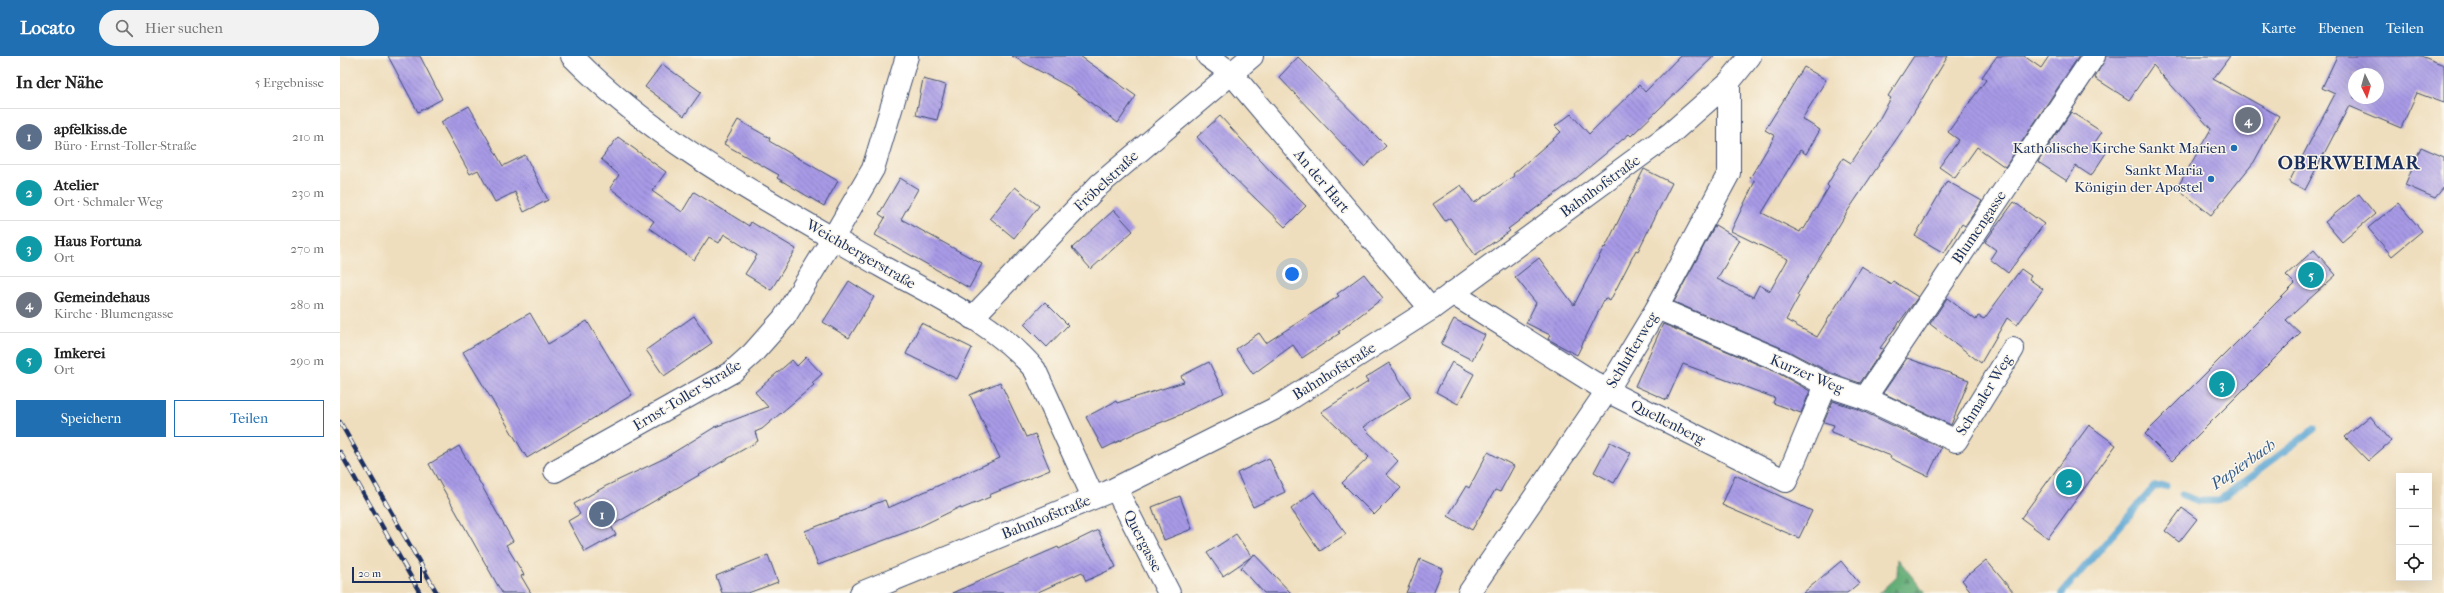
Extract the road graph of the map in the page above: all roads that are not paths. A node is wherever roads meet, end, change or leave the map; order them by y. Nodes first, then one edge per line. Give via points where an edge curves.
1 (572, 56) edge
2 (907, 56) edge
3 (1208, 56) edge
4 (1252, 56) edge
5 (1750, 56) edge
6 (2094, 56) edge
7 (1231, 73) junction
8 (1729, 82) junction
9 (834, 238) junction
10 (1452, 293) junction
11 (1657, 308) junction
12 (1431, 309) junction
13 (972, 318) junction
14 (2013, 349) dead end
15 (1826, 385) junction
16 (1607, 391) junction
17 (1865, 398) junction
18 (1956, 441) joint
19 (554, 471) dead end
20 (1116, 489) junction
21 (1093, 497) junction
22 (861, 593) edge
23 (1169, 593) edge
24 (1469, 593) edge

1 - 9 street, Weichbergerstraße via 603,88 696,156
2 - 9 street, Ernst-Toller-Straße via 872,168
3 - 7 street, An der Hart
4 - 7 street, Fröbelstraße
5 - 8 street, Bahnhofstraße
6 - 17 street, Blumengasse
7 - 12 street, An der Hart
7 - 13 street, Fröbelstraße via 1099,185
8 - 10 street, Bahnhofstraße via 1670,134
8 - 11 street, Schlufterweg via 1729,173
9 - 13 street, Weichbergerstraße
9 - 19 street, Ernst-Toller-Straße via 784,318 732,372
10 - 12 street, Bahnhofstraße
10 - 16 street, Quellenberg
11 - 15 street, Kurzer Weg via 1781,361
11 - 16 street, Schlufterweg
12 - 20 street, Bahnhofstraße via 1274,409
13 - 21 street, Weichbergerstraße via 1021,353 1035,370
14 - 18 street, Schmaler Weg
15 - 16 street, Quellenberg via 1786,481
15 - 17 street, Kurzer Weg
16 - 24 street, Schlufterweg
17 - 18 street, Kurzer Weg
20 - 21 street, Bahnhofstraße
20 - 23 street, Quergasse
21 - 22 street, Bahnhofstraße

